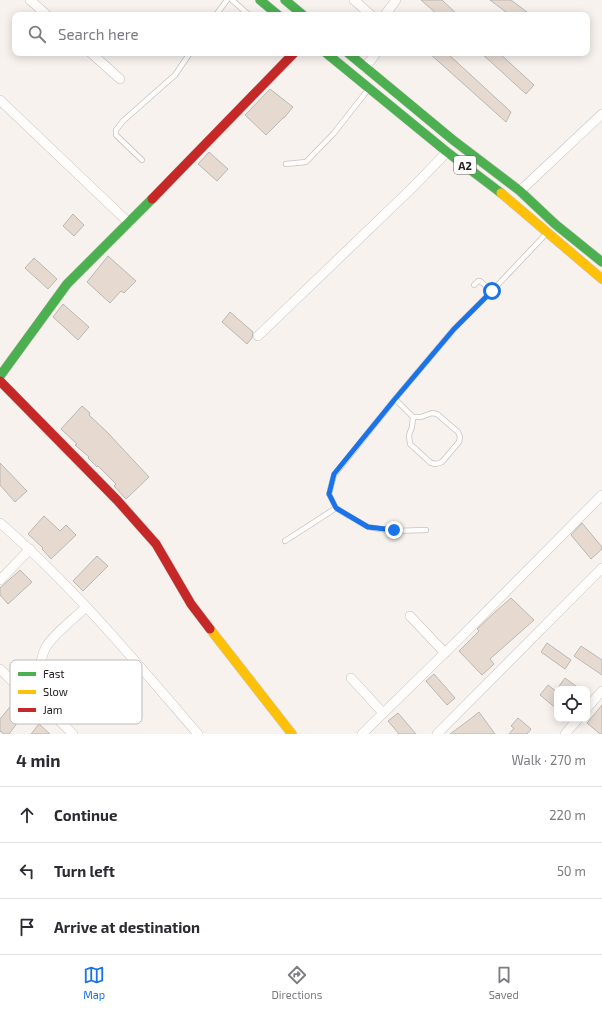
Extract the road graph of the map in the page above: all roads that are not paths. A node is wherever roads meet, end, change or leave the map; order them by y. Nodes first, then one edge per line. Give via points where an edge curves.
1 (30, 0) edge
2 (227, 0) edge
3 (232, 0) edge
4 (260, 0) edge
5 (285, 0) edge
6 (354, 0) edge
7 (396, 0) edge
8 (44, 12) edge
9 (218, 12) edge
10 (246, 12) edge
11 (274, 12) edge
12 (299, 12) edge
13 (368, 12) edge
14 (387, 12) edge
15 (94, 56) edge
16 (188, 56) edge
17 (291, 56) edge
18 (330, 56) edge
19 (351, 56) edge
20 (374, 56) edge
21 (365, 68) junction
22 (120, 79) dead end
23 (370, 88) junction
24 (0, 100) edge
25 (602, 114) edge
26 (447, 152) junction
27 (142, 160) dead end
28 (286, 164) dead end
29 (520, 191) junction
30 (129, 223) junction
31 (547, 233) junction
32 (602, 262) edge
33 (602, 279) edge
34 (474, 285) dead end
35 (492, 291) junction
36 (258, 336) dead end
37 (0, 376) edge
38 (0, 381) edge
39 (395, 399) junction
40 (413, 417) junction
41 (602, 495) edge
42 (336, 508) junction
43 (0, 523) edge
44 (426, 530) dead end
45 (285, 541) dead end
46 (30, 549) junction
47 (602, 568) edge
48 (0, 580) edge
49 (86, 607) junction
50 (410, 616) dead end
51 (445, 653) junction
52 (43, 660) edge
53 (134, 660) edge
54 (0, 669) edge
55 (142, 669) edge
56 (351, 678) dead end
57 (10, 679) edge
58 (602, 691) edge
59 (590, 705) edge
60 (383, 713) junction
61 (576, 722) edge
62 (63, 724) edge
63 (73, 734) edge
64 (198, 734) edge
65 (292, 734) edge
66 (362, 734) edge
67 (437, 734) edge
68 (566, 734) edge

1 - 8 street
2 - 9 lane
3 - 10 lane
4 - 11 main road
5 - 12 main road
6 - 13 street
7 - 14 street
15 - 22 street
16 - 27 lane via 175,75 129,114 116,130 116,135
17 - 30 main road
18 - 23 main road, A2
19 - 21 main road, A2
20 - 21 street
21 - 29 main road, A2
23 - 26 main road, A2
23 - 28 lane via 334,133 306,162
24 - 30 street
25 - 29 street
26 - 31 main road, A2
26 - 36 street
29 - 32 main road, A2 via 555,224
30 - 37 main road via 67,284
31 - 33 main road, A2
31 - 35 lane
34 - 35 lane via 480,281
35 - 39 lane via 454,329
38 - 65 main road via 117,500 156,544 191,604
39 - 40 lane
39 - 42 lane via 334,474 329,494
40 - 40 lane via 410,444 431,463 442,462 459,442 458,432 437,414
41 - 51 street
42 - 44 lane via 368,527
42 - 45 lane
43 - 46 street
46 - 48 street
46 - 49 street
47 - 67 street
49 - 52 street via 50,641
49 - 53 street
50 - 51 street
51 - 60 street
54 - 57 street
55 - 64 street
56 - 60 street
58 - 59 street
60 - 66 street
61 - 68 street
62 - 63 street

